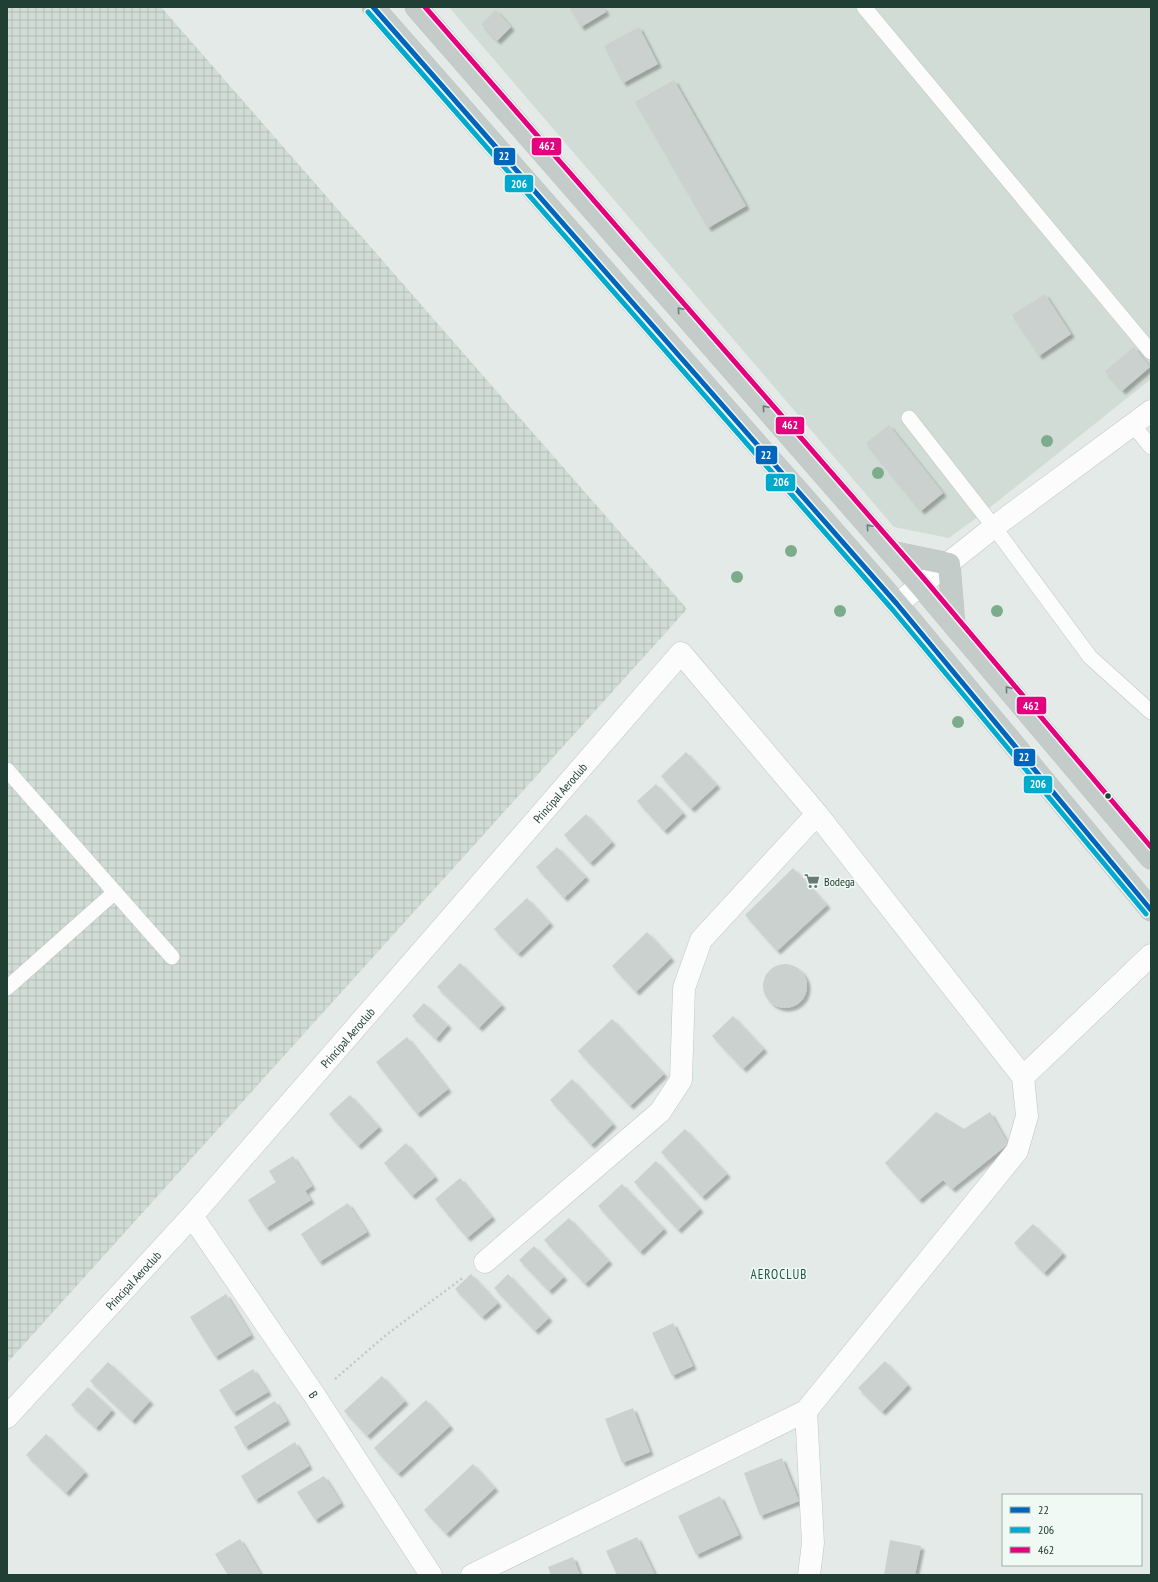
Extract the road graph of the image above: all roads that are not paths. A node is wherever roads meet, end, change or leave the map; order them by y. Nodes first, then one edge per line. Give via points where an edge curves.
1 (373, 7) edge
2 (416, 7) edge
3 (864, 7) edge
4 (1151, 352) edge
5 (1151, 411) edge
6 (909, 418) dead end
7 (1133, 425) junction
8 (1151, 448) edge
9 (994, 527) junction
10 (891, 552) junction
11 (949, 564) junction
12 (920, 586) junction
13 (897, 604) junction
14 (954, 625) junction
15 (1151, 712) edge
16 (7, 770) edge
17 (817, 814) junction
18 (1151, 858) edge
19 (116, 892) junction
20 (1151, 910) edge
21 (1151, 956) edge
22 (172, 957) dead end
23 (7, 988) edge
24 (1023, 1077) junction
25 (192, 1216) junction
26 (485, 1262) road end
27 (806, 1411) junction
28 (7, 1417) edge
29 (431, 1575) edge
30 (472, 1575) edge
31 (809, 1575) edge

1 - 13 highway
10 -> 2 highway
3 - 4 lane
5 - 7 street
6 - 9 lane
7 - 8 lane
7 - 9 street
9 - 11 street
9 - 15 lane via 1090,657
10 - 11 highway
10 - 12 highway
11 - 12 street
11 - 14 highway
12 - 13 street
12 - 14 highway
13 - 20 highway
18 -> 14 highway
16 - 19 lane
17 - 24 street
17 - 25 street, Principal Aeroclub via 681,653
17 - 26 street via 701,940 684,988 681,1080 660,1112
19 - 22 lane
19 - 23 lane
21 - 24 street
24 - 27 street via 1027,1116 1018,1151
25 - 28 street, Principal Aeroclub
25 - 29 street, B via 315,1396
27 - 30 street
27 - 31 street via 813,1543

